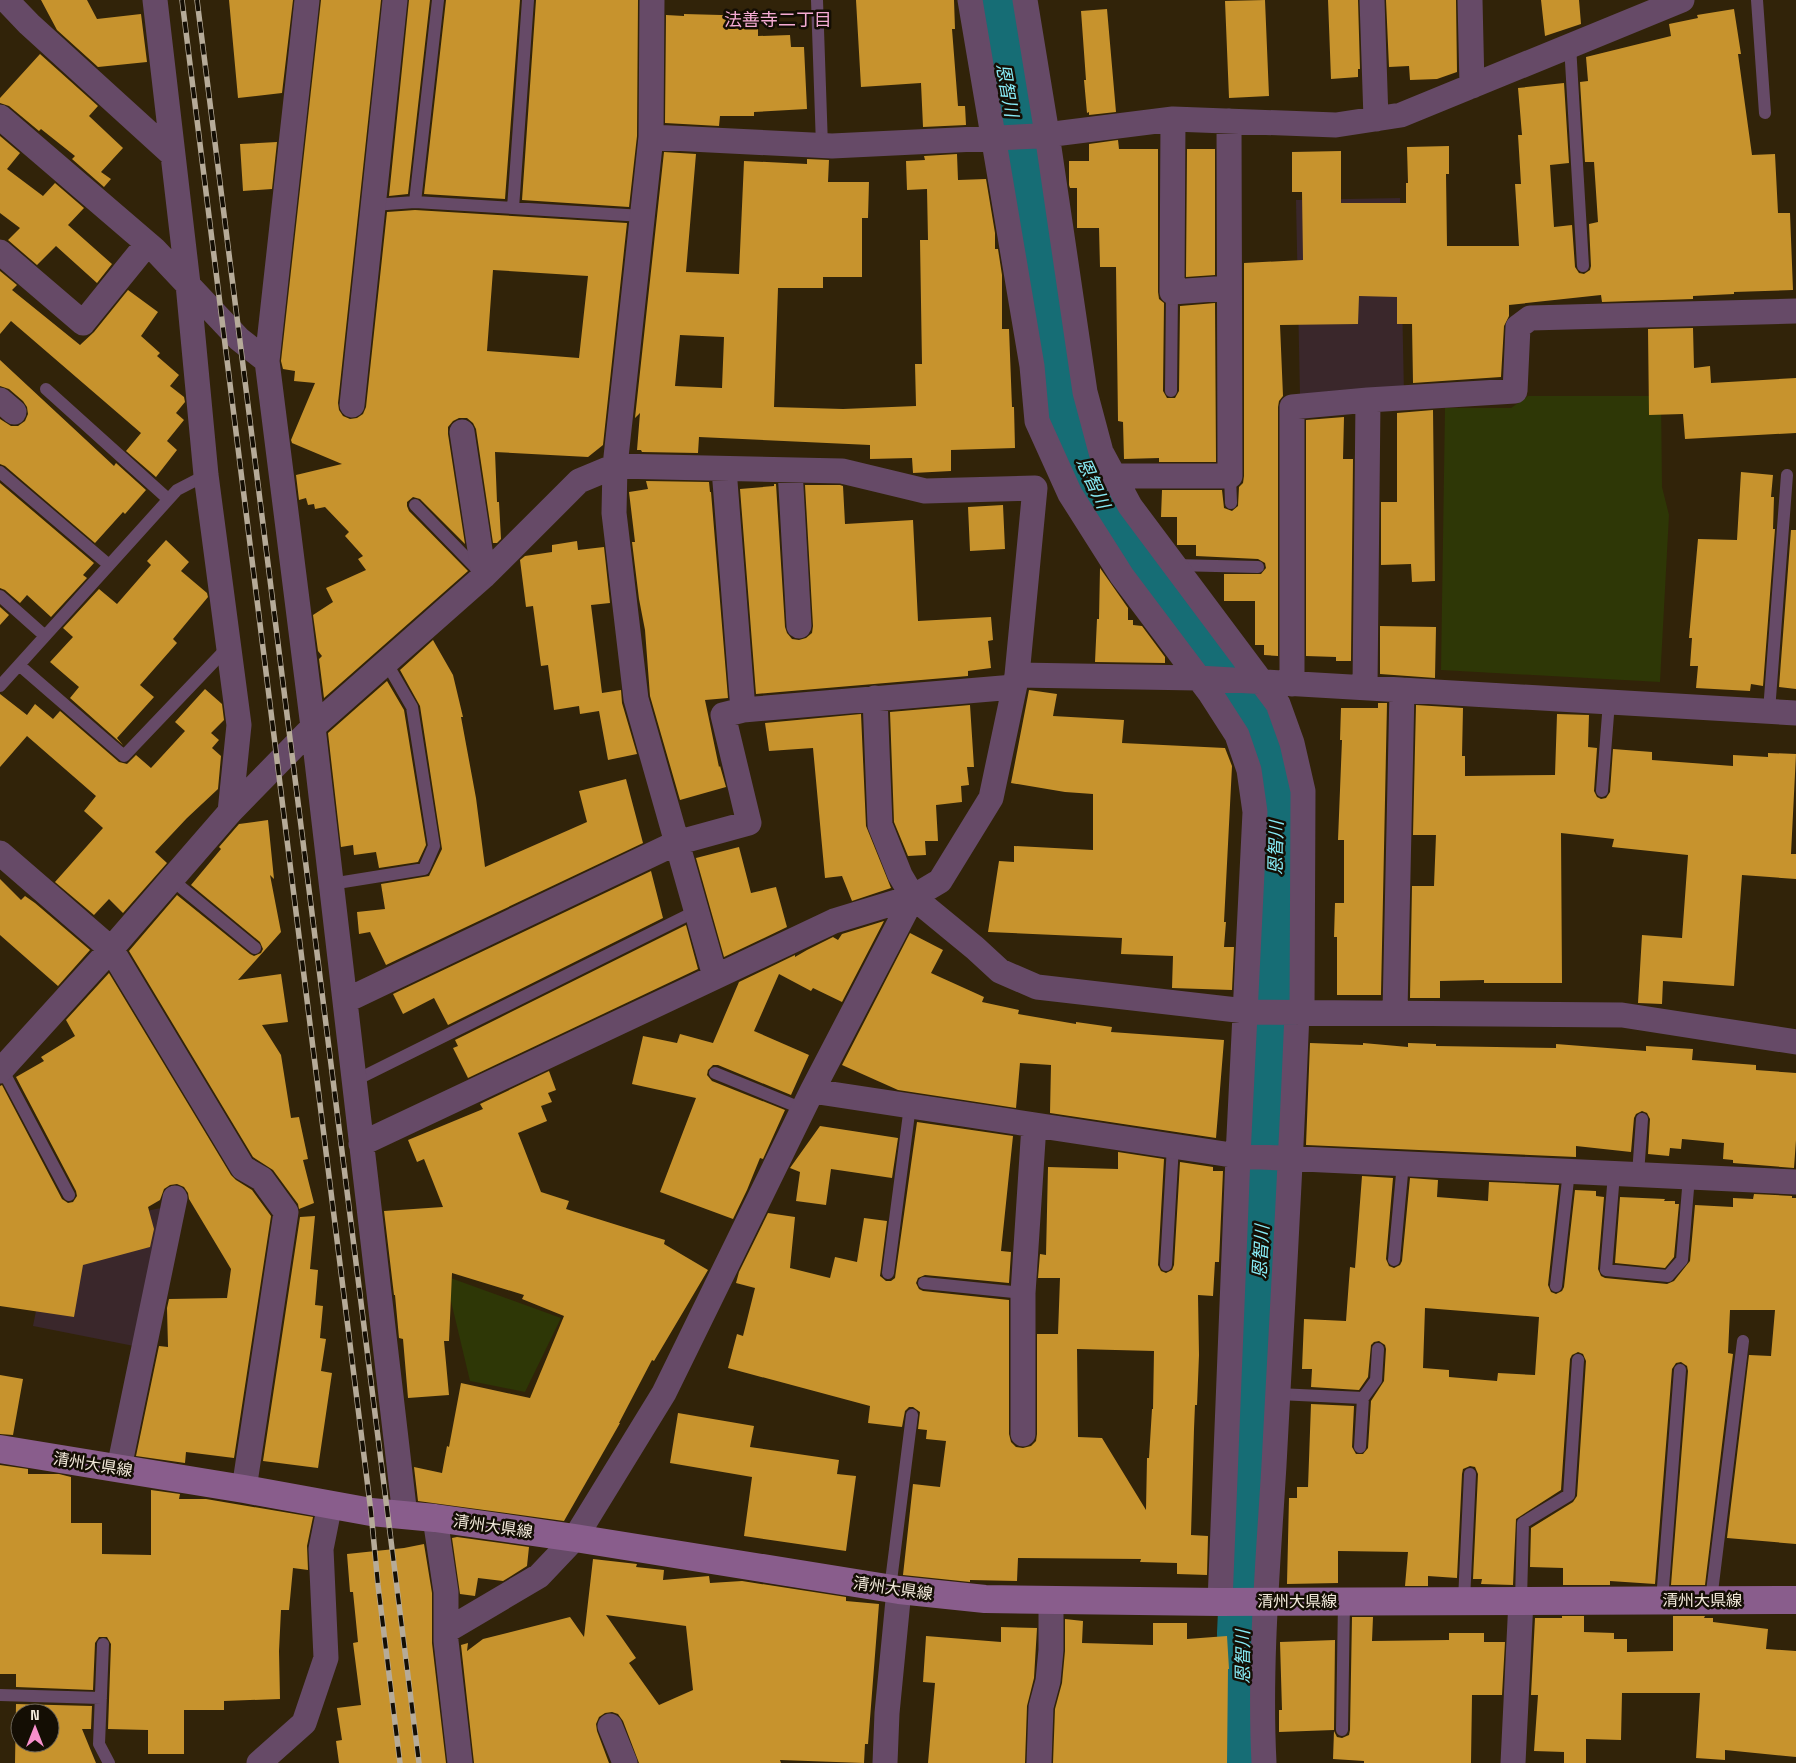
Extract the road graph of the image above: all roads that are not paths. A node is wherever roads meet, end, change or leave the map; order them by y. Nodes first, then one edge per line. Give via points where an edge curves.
1 (6, 0) edge
2 (154, 0) edge
3 (306, 0) edge
4 (395, 0) edge
5 (438, 0) edge
6 (528, 0) edge
7 (652, 0) edge
8 (817, 0) edge
9 (970, 0) edge
10 (1025, 0) edge
11 (1372, 0) edge
12 (1470, 0) edge
13 (1682, 0) edge
14 (1757, 0) edge
15 (1570, 45) junction
16 (1472, 86) junction
17 (1765, 112) dead end
18 (0, 118) edge
19 (1376, 118) junction
20 (1172, 120) junction
21 (1229, 121) junction
22 (1043, 135) junction
23 (999, 137) junction
24 (651, 138) junction
25 (822, 146) junction
26 (173, 155) junction
27 (415, 202) junction
28 (373, 205) junction
29 (513, 208) junction
30 (642, 216) junction
31 (147, 244) junction
32 (0, 252) edge
33 (1583, 266) dead end
34 (188, 284) junction
35 (1229, 288) junction
36 (1172, 292) junction
37 (1796, 311) edge
38 (267, 361) junction
39 (46, 389) dead end
40 (1171, 391) dead end
41 (1368, 400) junction
42 (352, 405) dead end
43 (462, 432) dead end
44 (1052, 453) junction
45 (615, 466) junction
46 (724, 468) junction
47 (790, 470) junction
48 (0, 472) edge
49 (1787, 474) dead end
50 (206, 476) junction
51 (1114, 476) junction
52 (1230, 476) junction
53 (1035, 488) junction
54 (168, 500) junction
55 (1230, 503) dead end
56 (415, 506) dead end
57 (1174, 565) junction
58 (109, 566) junction
59 (1258, 567) dead end
60 (484, 576) junction
61 (0, 596) edge
62 (800, 626) dead end
63 (45, 636) junction
64 (228, 647) junction
65 (386, 662) junction
66 (19, 665) junction
67 (1204, 679) junction
68 (1016, 681) junction
69 (1254, 681) junction
70 (1292, 684) junction
71 (0, 686) edge
72 (1365, 687) junction
73 (1402, 690) junction
74 (875, 698) junction
75 (1609, 702) junction
76 (742, 710) junction
77 (1769, 711) junction
78 (1796, 713) edge
79 (313, 727) junction
80 (1602, 791) dead end
81 (230, 812) junction
82 (676, 842) junction
83 (0, 853) edge
84 (171, 879) junction
85 (331, 884) junction
86 (913, 898) junction
87 (696, 911) junction
88 (255, 948) dead end
89 (111, 949) junction
90 (716, 976) junction
91 (345, 1001) junction
92 (1249, 1011) junction
93 (1296, 1012) junction
94 (1396, 1012) junction
95 (1796, 1042) edge
96 (1, 1070) edge
97 (715, 1073) dead end
98 (354, 1081) junction
99 (807, 1100) junction
100 (910, 1106) junction
101 (1642, 1119) dead end
102 (1034, 1125) junction
103 (362, 1144) junction
104 (1173, 1146) junction
105 (1242, 1156) junction
106 (1288, 1158) junction
107 (1403, 1163) junction
108 (1569, 1171) junction
109 (1626, 1174) junction
110 (1689, 1177) junction
111 (1796, 1182) edge
112 (69, 1195) dead end
113 (175, 1198) dead end
114 (1394, 1260) dead end
115 (1166, 1264) dead end
116 (888, 1273) dead end
117 (924, 1284) dead end
118 (1556, 1286) dead end
119 (1023, 1293) junction
120 (1743, 1341) dead end
121 (1378, 1348) dead end
122 (1578, 1360) dead end
123 (1680, 1370) dead end
124 (1278, 1394) junction
125 (1363, 1398) junction
126 (912, 1415) dead end
127 (1023, 1434) dead end
128 (1360, 1447) dead end
129 (0, 1449) edge
130 (119, 1468) junction
131 (1470, 1474) dead end
132 (244, 1489) junction
133 (330, 1504) junction
134 (405, 1516) junction
135 (435, 1518) junction
136 (575, 1538) junction
137 (895, 1589) junction
138 (1051, 1600) junction
139 (1464, 1600) junction
140 (1521, 1600) junction
141 (1662, 1600) junction
142 (1711, 1600) junction
143 (1796, 1600) edge
144 (1263, 1601) junction
145 (1344, 1601) junction
146 (1223, 1602) junction
147 (446, 1631) junction
148 (103, 1644) dead end
149 (0, 1695) edge
150 (101, 1698) junction
151 (610, 1726) dead end
152 (1342, 1730) dead end
153 (109, 1763) edge
154 (259, 1763) edge
155 (460, 1763) edge
156 (625, 1763) edge
157 (885, 1763) edge
158 (1039, 1763) edge
159 (1264, 1763) edge
160 (1513, 1763) edge

1 - 26 street
2 - 26 street
3 - 38 street
4 - 28 street
5 - 27 lane
6 - 29 lane
7 - 24 street
8 - 25 lane
9 - 23 street
10 - 22 street
11 - 19 street
12 - 16 street
13 - 15 street
14 - 17 lane
15 - 16 street
15 - 33 lane
16 - 19 street via 1401,115
18 - 31 street
19 - 21 street via 1336,124
20 - 21 street
20 - 22 street
20 - 36 street
21 - 35 street
22 - 23 street
22 - 51 street via 1085,392 1101,452
23 - 25 street
23 - 44 street via 1037,421
24 - 25 street
24 - 30 street
26 - 34 street
27 - 28 lane
27 - 29 lane
28 - 42 street
29 - 30 lane
30 - 45 street
31 - 32 street via 83,323
31 - 34 street
34 - 38 street via 239,339
34 - 50 street
35 - 36 street
35 - 52 street
36 - 40 lane
37 - 41 street via 1530,318 1518,327 1515,391
38 - 79 street
39 - 54 lane
41 - 70 street via 1292,407
41 - 72 street
43 - 60 street
44 - 53 street
44 - 67 street via 1070,494 1122,576
45 - 46 street
45 - 60 street via 579,482
45 - 82 street via 614,513 636,699
46 - 47 street
46 - 76 street
47 - 53 street via 842,471 925,491
47 - 62 street
48 - 58 lane
49 - 77 lane
50 - 54 lane via 177,490
50 - 64 street
51 - 52 street
51 - 57 street via 1130,506
52 - 55 lane
53 - 68 street
54 - 58 lane
56 - 60 lane
57 - 59 lane
57 - 69 street
58 - 63 lane
60 - 65 street
61 - 63 lane
63 - 66 lane
64 - 66 lane via 124,756
64 - 81 street via 238,725
65 - 79 street
65 - 85 lane via 412,707 434,846 424,869
66 - 71 lane
67 - 68 street
67 - 69 street
67 - 92 street via 1237,735 1249,770 1255,812
68 - 74 street
68 - 86 street via 991,798 940,881
69 - 70 street
69 - 93 street via 1278,704 1292,743 1303,791
70 - 72 street
72 - 73 street
73 - 75 street
73 - 94 street
74 - 76 street
74 - 86 street via 880,824 900,875
75 - 77 street
75 - 80 lane
76 - 82 street via 723,715 749,823
77 - 78 street
79 - 81 street
79 - 85 street
81 - 84 street
82 - 87 street
82 - 91 street
83 - 89 street
84 - 88 lane
84 - 89 street
85 - 91 street
86 - 90 street via 834,922
86 - 92 street via 1000,971 1037,987
86 - 99 street
87 - 90 street
87 - 98 lane
89 - 96 street
89 - 132 street via 243,1168 262,1179 286,1212
90 - 103 street
91 - 98 street
92 - 93 street
92 - 105 street
93 - 94 street
93 - 106 street
94 - 95 street via 1622,1015
96 - 112 lane
97 - 99 lane
98 - 103 street
99 - 100 street
99 - 136 street via 664,1393
100 - 102 street
100 - 116 lane
101 - 109 lane
102 - 104 street
102 - 119 street
103 - 134 street
104 - 105 street
104 - 115 lane
105 - 106 street
105 - 146 street
106 - 107 street
106 - 124 street
107 - 108 street
107 - 114 lane
108 - 109 street
108 - 118 lane
109 - 110 street
109 - 110 lane via 1606,1270 1668,1276 1682,1260
110 - 111 street
113 - 130 street
117 - 119 lane
119 - 127 street
120 - 142 lane
121 - 125 lane via 1376,1380
122 - 140 lane via 1569,1495 1523,1523
123 - 141 lane
124 - 125 lane
124 - 144 street
125 - 128 lane
126 - 137 lane
129 - 130 main road, 清州大県線
130 - 132 main road, 清州大県線
131 - 139 lane
132 - 133 main road, 清州大県線
133 - 134 main road, 清州大県線
133 - 154 street via 321,1549 326,1658 304,1724
134 - 135 main road, 清州大県線
135 - 136 main road, 清州大県線
135 - 147 street via 446,1592
136 - 137 main road, 清州大県線
136 - 147 street via 539,1576
137 - 138 main road, 清州大県線 via 985,1599
137 - 157 street
138 - 146 main road, 清州大県線
138 - 158 street via 1052,1650 1041,1707
139 - 140 main road, 清州大県線
139 - 145 main road, 清州大県線
140 - 141 main road, 清州大県線
140 - 160 street
141 - 142 main road, 清州大県線
142 - 143 main road, 清州大県線
144 - 145 main road, 清州大県線
144 - 146 main road, 清州大県線
144 - 159 street
145 - 152 lane
147 - 155 street
148 - 150 lane
149 - 150 lane
150 - 153 lane via 99,1744
151 - 156 street

